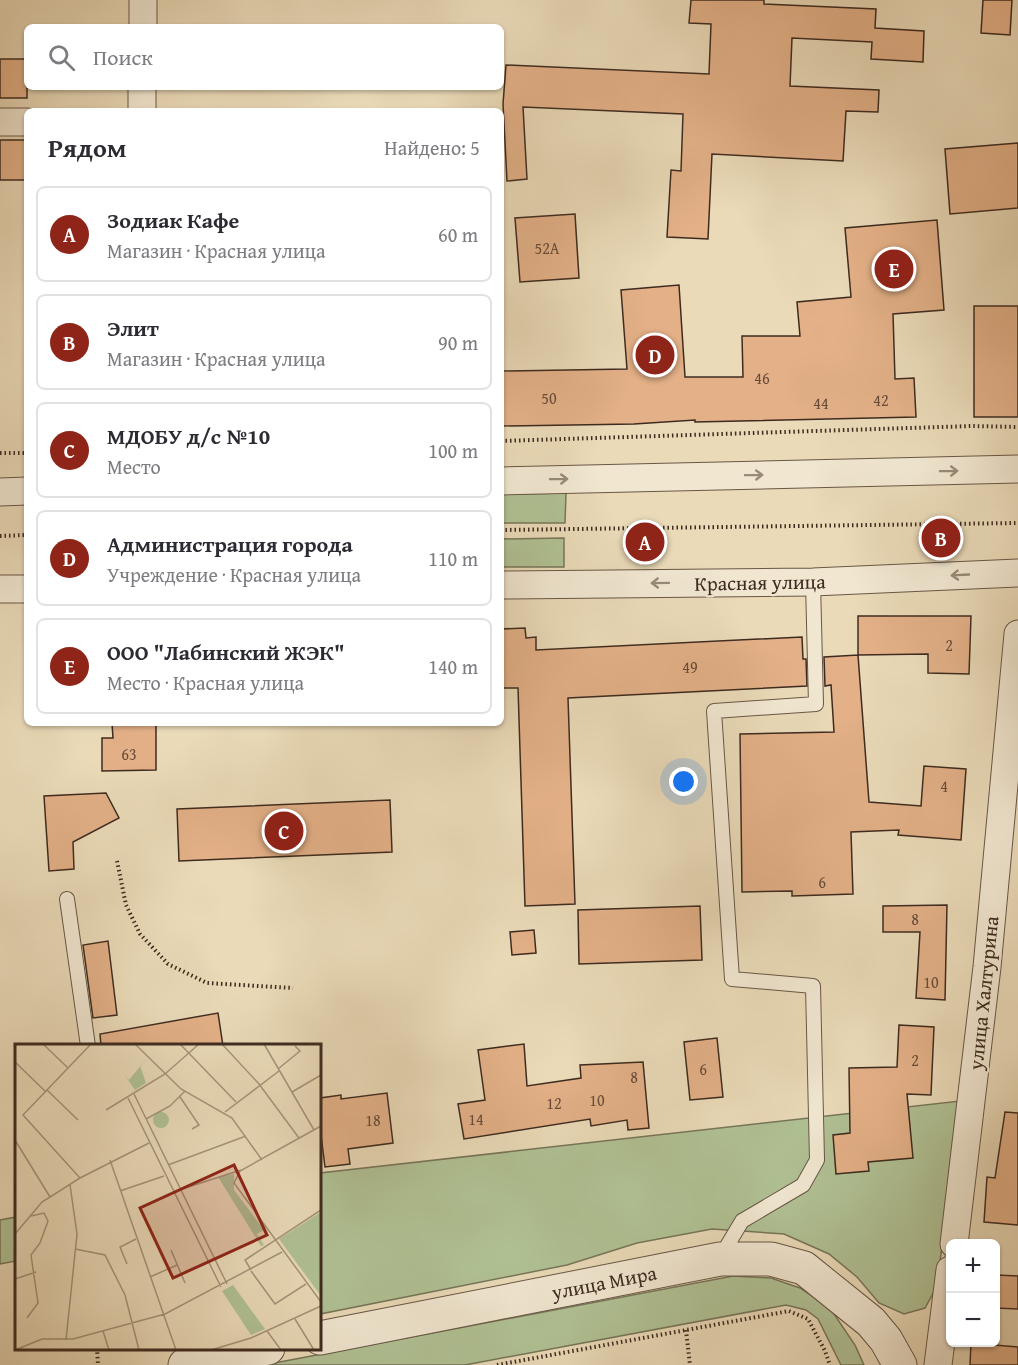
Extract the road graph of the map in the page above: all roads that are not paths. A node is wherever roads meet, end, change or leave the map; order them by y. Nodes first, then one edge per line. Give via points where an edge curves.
1 (144, 0) edge
2 (143, 24) edge
3 (142, 90) edge
4 (142, 108) edge
5 (0, 122) edge
6 (24, 122) edge
7 (1018, 469) edge
8 (504, 481) edge
9 (24, 491) edge
10 (0, 492) edge
11 (1018, 573) edge
12 (813, 582) junction
13 (504, 585) edge
14 (0, 589) edge
15 (24, 589) edge
16 (1018, 634) edge
17 (67, 899) dead end
18 (88, 1044) edge
19 (955, 1239) edge
20 (720, 1259) junction
21 (948, 1293) edge
22 (321, 1338) edge
23 (258, 1350) edge
24 (185, 1365) edge
25 (900, 1365) edge
26 (938, 1365) edge

1 - 2 street
3 - 4 street
5 - 6 street
8 -> 7 street
9 - 10 street
11 -> 12 street, Красная улица
12 -> 13 street, Красная улица
12 - 20 lane via 816,704 714,711 732,979 813,986 817,1160 803,1185 742,1221
14 - 15 street
16 - 19 street, улица Халтурина via 987,968
17 - 18 lane
20 - 22 street, улица Мира
20 - 25 street, улица Мира via 771,1259 804,1268 871,1322
21 - 26 street
23 - 24 street

